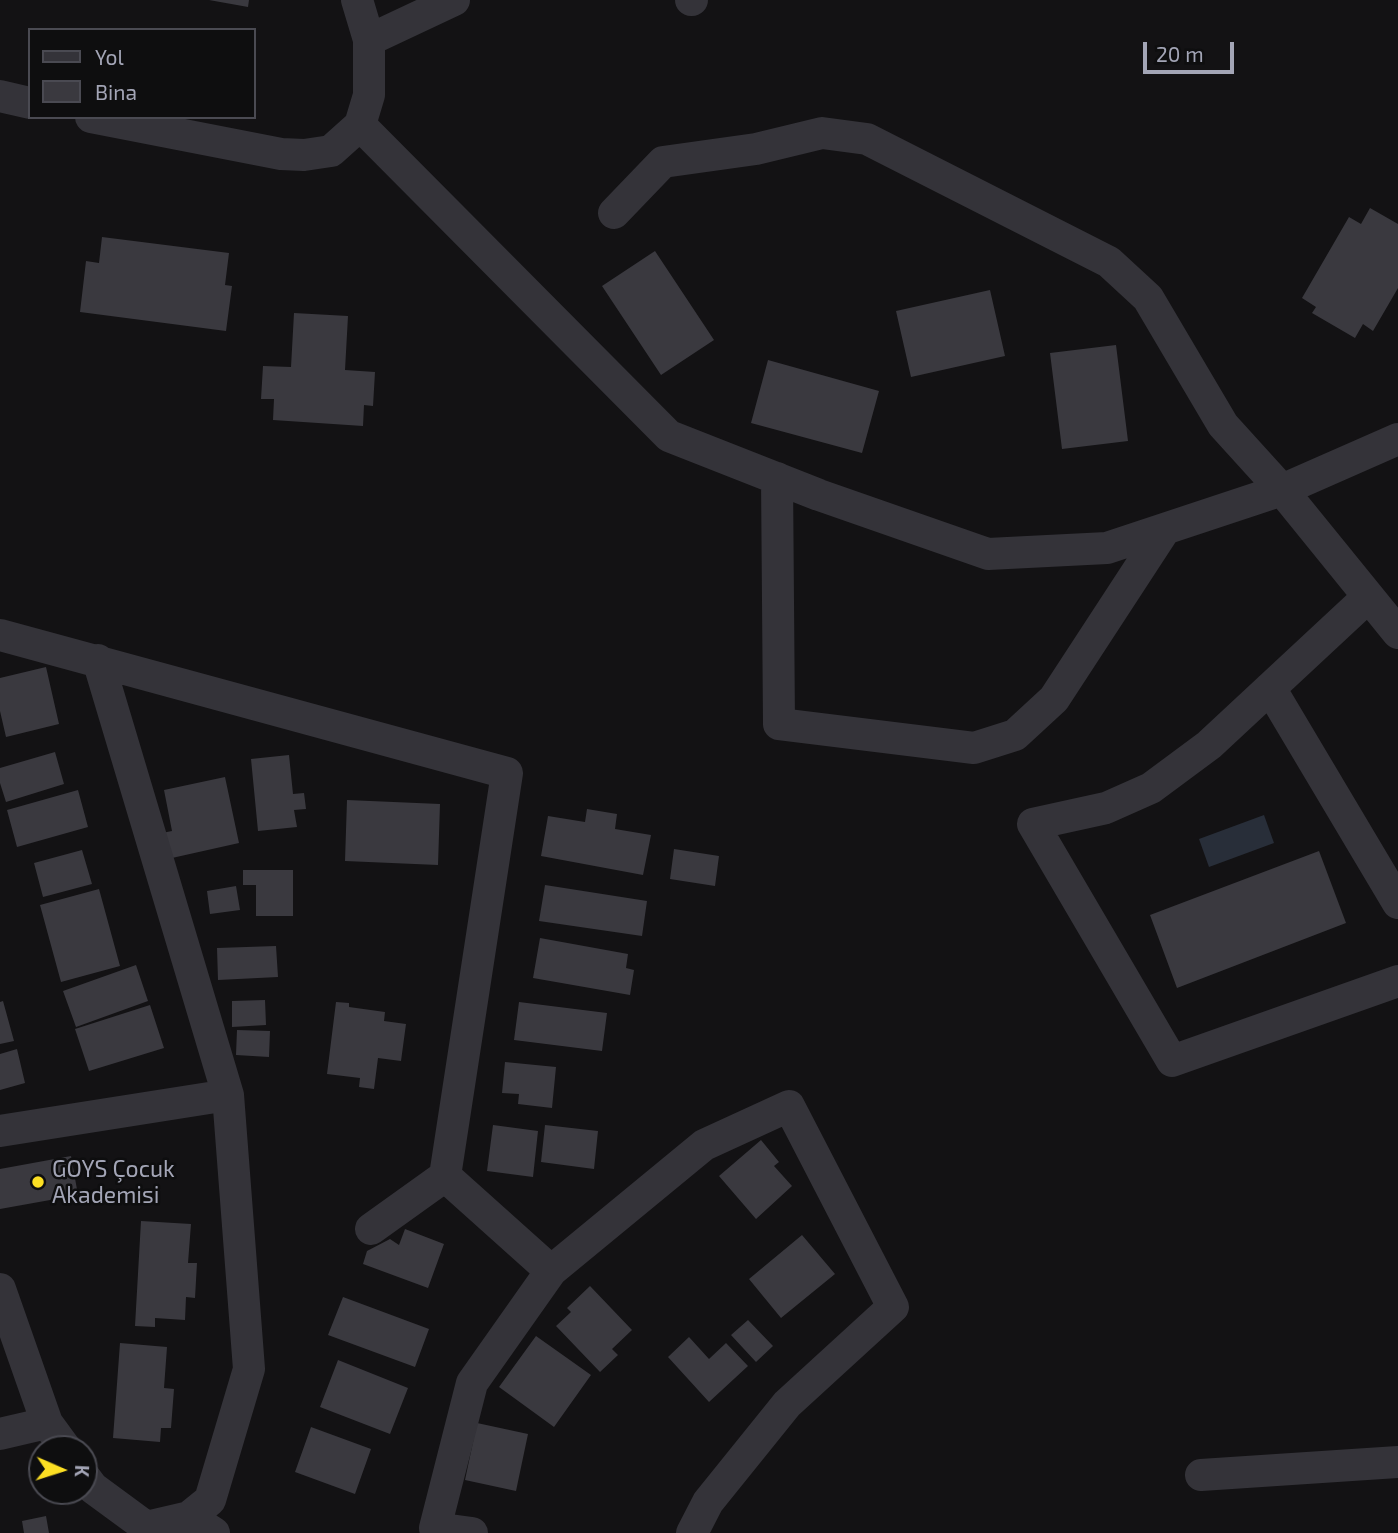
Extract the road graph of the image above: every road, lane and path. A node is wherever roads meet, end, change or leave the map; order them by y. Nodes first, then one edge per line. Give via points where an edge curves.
1 (357, 0) edge
2 (454, 0) edge
3 (369, 40) junction
4 (0, 96) edge
5 (28, 103) edge
6 (101, 119) edge
7 (360, 125) junction
8 (614, 213) dead end
9 (1398, 439) edge
10 (777, 478) junction
11 (1282, 491) junction
12 (1165, 529) junction
13 (1368, 597) junction
14 (1398, 634) edge
15 (0, 635) edge
16 (98, 660) junction
17 (1270, 688) junction
18 (1398, 903) edge
19 (1398, 981) edge
20 (228, 1095) junction
21 (0, 1131) edge
22 (445, 1176) junction
23 (371, 1229) dead end
24 (551, 1270) junction
25 (0, 1289) edge
26 (47, 1423) junction
27 (0, 1434) edge
28 (55, 1435) edge
29 (1398, 1462) edge
30 (1201, 1475) dead end
31 (98, 1492) edge
32 (202, 1525) edge
33 (146, 1530) edge
34 (435, 1531) edge
35 (472, 1533) edge
36 (692, 1533) edge

1 - 3 street
2 - 3 street
3 - 7 street via 369,95
4 - 5 street
6 - 7 street via 304,155 331,151
7 - 10 street via 669,436
8 - 11 street via 663,162 756,149 822,132 867,139 1108,262 1148,298 1223,425
9 - 11 street
10 - 12 street via 988,554 1107,548
10 - 12 street via 779,724 975,748 1015,735 1054,699
11 - 12 street
11 - 13 street
13 - 14 street
13 - 17 street
15 - 16 street
16 - 20 street
16 - 22 street via 507,773
17 - 18 street
17 - 19 street via 1209,745 1152,788 1106,808 1033,824 1172,1061
20 - 21 street
20 - 32 street via 250,1369
22 - 23 street
22 - 24 street
24 - 34 street via 472,1383
24 - 36 street via 704,1145 789,1106 893,1307 787,1404 708,1502
25 - 26 street
26 - 27 street
26 - 28 street
29 - 30 street
31 - 33 street
32 - 33 street
34 - 35 street

